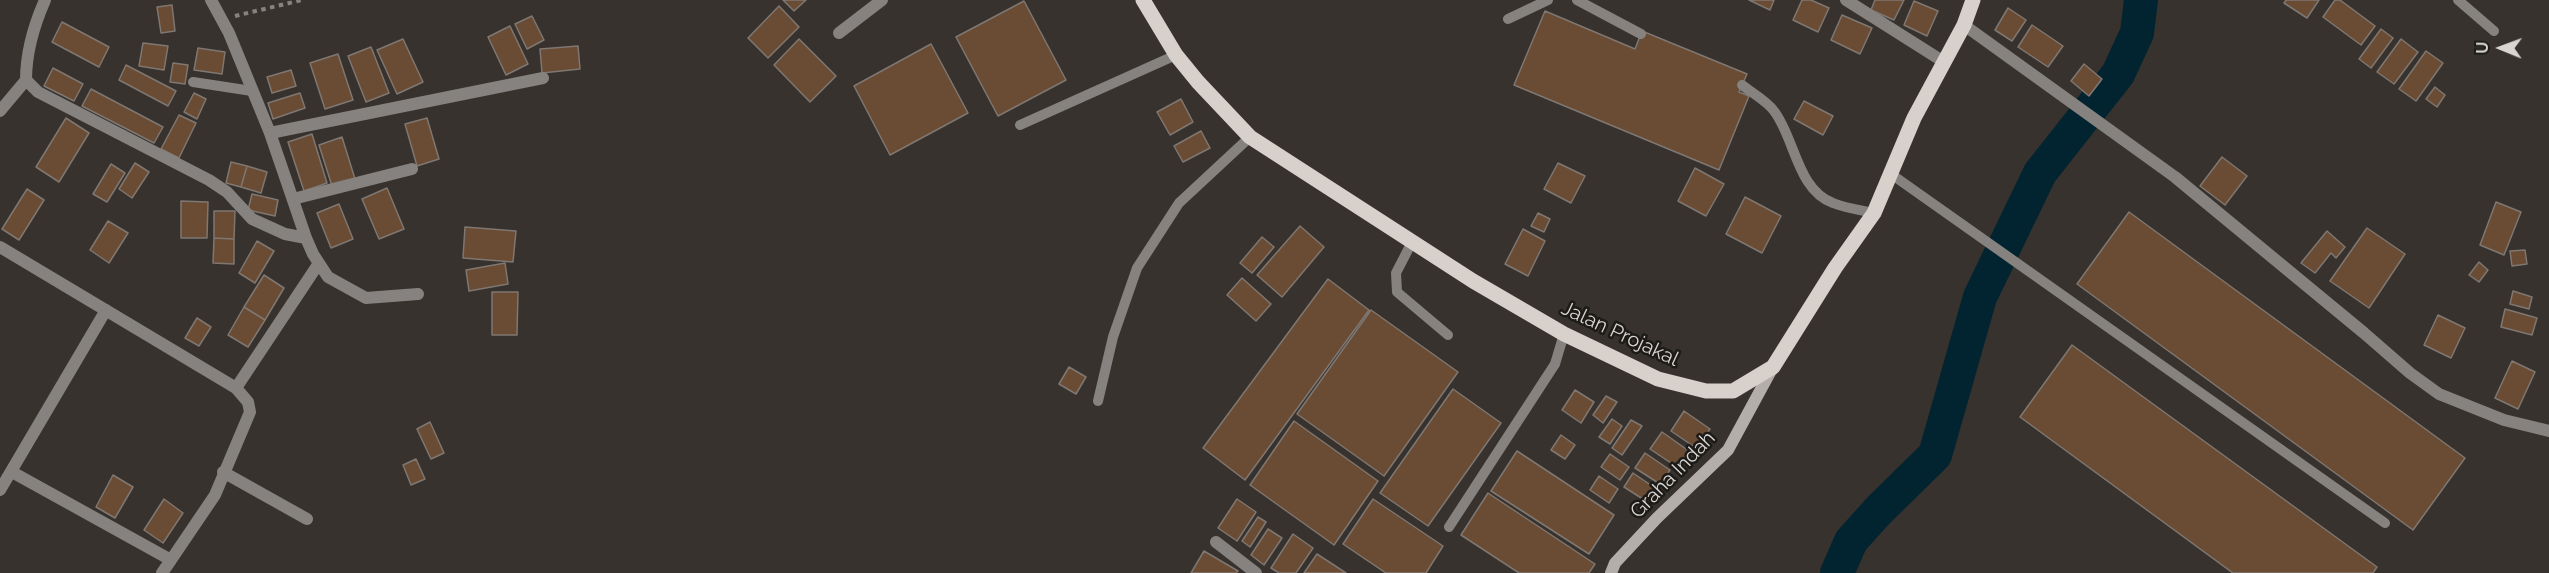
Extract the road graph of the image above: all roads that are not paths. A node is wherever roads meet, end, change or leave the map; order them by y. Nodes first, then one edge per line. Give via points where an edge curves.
1 (45, 0) edge
2 (211, 0) edge
3 (882, 0) edge
4 (1143, 0) edge
5 (1548, 0) edge
6 (1577, 0) edge
7 (1846, 0) edge
8 (1973, 0) edge
9 (2458, 0) edge
10 (1508, 19) dead end
11 (1964, 25) junction
12 (2494, 31) dead end
13 (839, 33) dead end
14 (1641, 34) dead end
15 (1176, 55) junction
16 (1944, 62) junction
17 (543, 78) dead end
18 (26, 80) junction
19 (193, 82) dead end
20 (1742, 85) dead end
21 (252, 91) junction
22 (0, 111) edge
23 (1020, 125) dead end
24 (270, 133) junction
25 (1250, 137) junction
26 (412, 169) dead end
27 (1891, 174) junction
28 (293, 199) junction
29 (1874, 213) junction
30 (306, 238) junction
31 (1412, 242) junction
32 (0, 247) edge
33 (319, 263) junction
34 (418, 294) dead end
35 (106, 310) junction
36 (1564, 334) junction
37 (1448, 335) dead end
38 (1773, 367) junction
39 (236, 388) junction
40 (1098, 401) dead end
41 (2549, 430) edge
42 (12, 472) junction
43 (223, 472) junction
44 (0, 490) edge
45 (307, 519) dead end
46 (2385, 523) dead end
47 (1449, 527) dead end
48 (1216, 542) dead end
49 (171, 560) junction
50 (1254, 572) edge
51 (162, 573) edge
52 (1611, 573) edge

1 - 18 street via 26,64
2 - 21 street
3 - 13 street
4 - 15 main road, Jalan Projakal
5 - 10 lane
6 - 14 lane
7 - 16 street
8 - 11 main road, Jalan Projakal
9 - 12 lane
11 - 16 main road, Jalan Projakal
11 - 41 street via 2175,177 2439,394 2504,420
15 - 23 lane
15 - 25 main road, Jalan Projakal
16 - 27 main road, Jalan Projakal via 1914,118
17 - 24 street
18 - 22 street
18 - 30 street via 38,92 227,192 252,219 285,234
19 - 21 lane
20 - 29 lane via 1774,110 1805,178 1814,189 1831,203
21 - 24 street
24 - 28 street
25 - 31 main road, Jalan Projakal
25 - 40 lane via 1179,203 1137,268 1113,337
26 - 28 street
27 - 29 main road, Jalan Projakal
27 - 46 lane
28 - 30 street
29 - 38 main road, Jalan Projakal
30 - 33 street
31 - 36 main road, Jalan Projakal
31 - 37 lane via 1396,273 1398,292
32 - 35 street
33 - 34 street via 328,277 366,298
33 - 39 street
35 - 39 street
35 - 42 street
36 - 38 main road, Jalan Projakal via 1658,379 1706,391 1733,391
36 - 47 lane via 1555,364
38 - 52 street, Graha Indah via 1728,450 1657,518 1615,563
39 - 43 street via 248,402 250,412
42 - 44 street
42 - 49 street
43 - 45 street
43 - 49 street via 215,495
48 - 50 street
49 - 51 street

